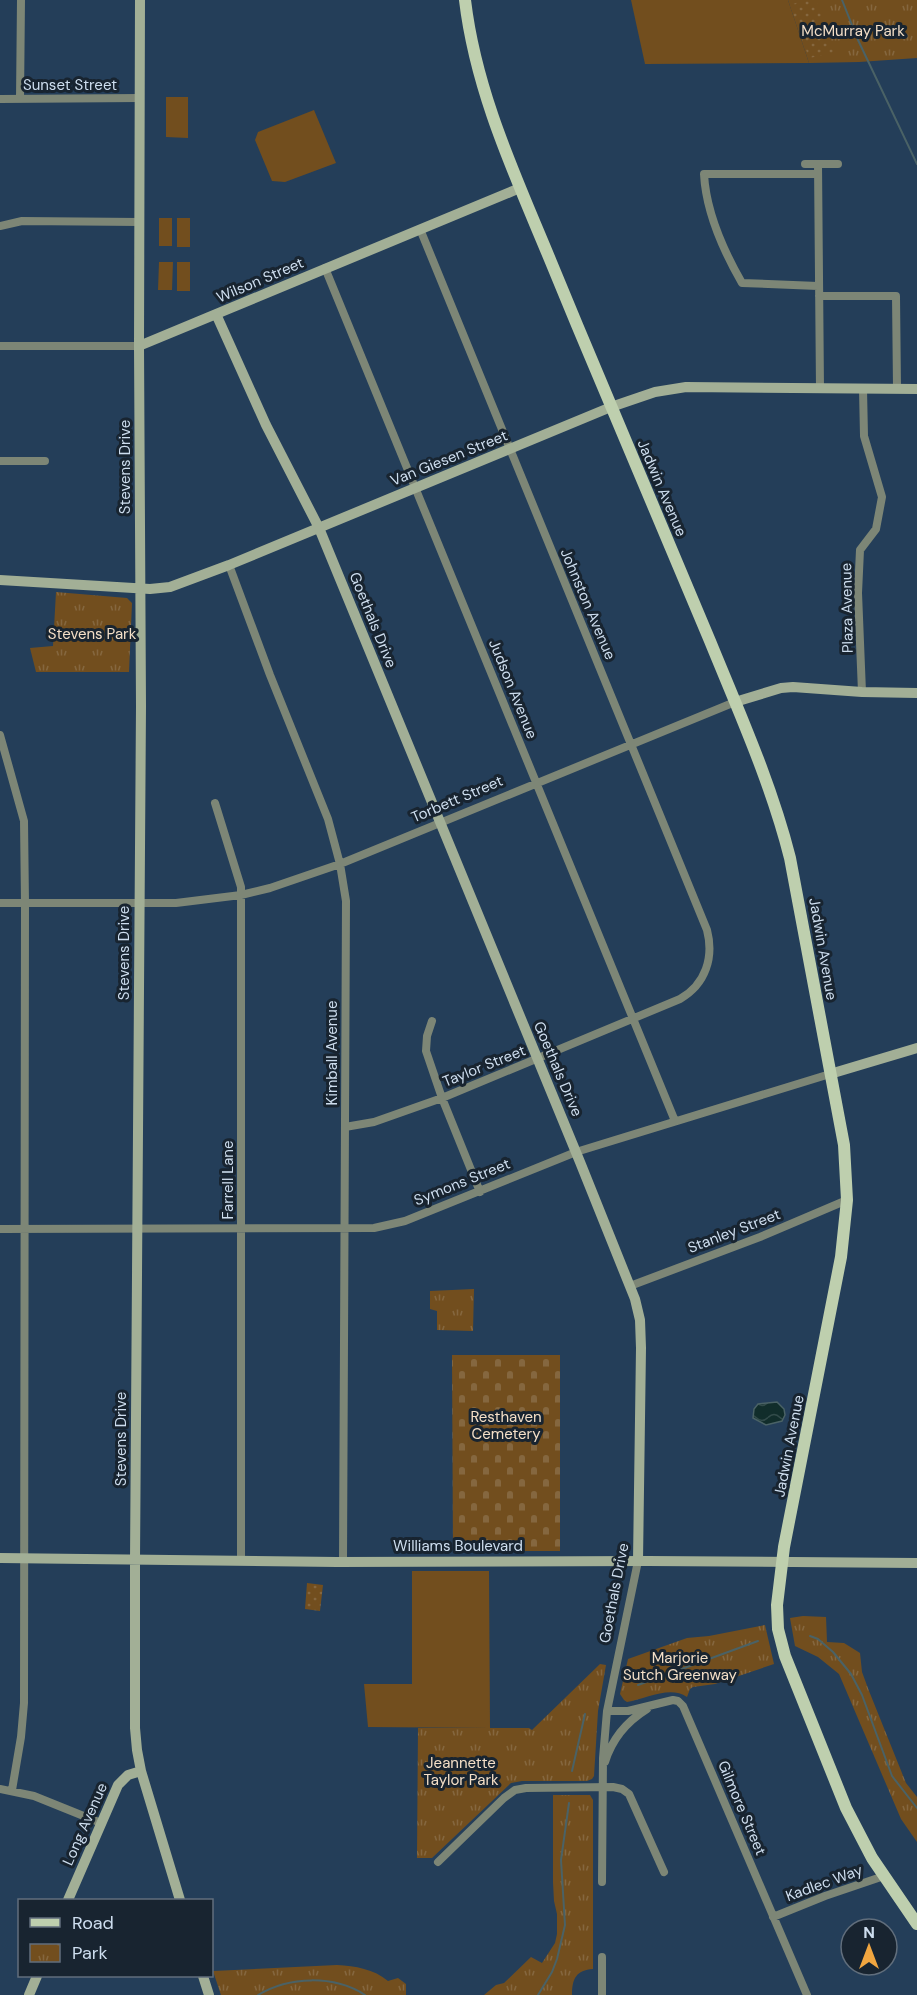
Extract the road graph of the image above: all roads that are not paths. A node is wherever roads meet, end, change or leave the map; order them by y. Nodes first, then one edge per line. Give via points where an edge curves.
1 (21, 0) edge
2 (140, 0) edge
3 (465, 0) edge
4 (140, 98) junction
5 (0, 99) edge
6 (20, 99) junction
7 (805, 164) dead end
8 (818, 164) junction
9 (838, 164) dead end
10 (818, 174) junction
11 (520, 188) junction
12 (140, 222) junction
13 (0, 226) edge
14 (420, 229) junction
15 (325, 268) junction
16 (818, 286) junction
17 (819, 296) junction
18 (216, 314) junction
19 (0, 346) edge
20 (139, 346) junction
21 (820, 388) junction
22 (897, 388) junction
23 (917, 388) edge
24 (864, 389) junction
25 (611, 407) junction
26 (510, 449) junction
27 (0, 461) edge
28 (45, 461) dead end
29 (415, 487) junction
30 (319, 528) junction
31 (229, 565) junction
32 (0, 580) edge
33 (140, 589) junction
34 (862, 692) junction
35 (917, 693) edge
36 (735, 702) junction
37 (0, 735) edge
38 (632, 745) junction
39 (536, 783) junction
40 (215, 803) dead end
41 (441, 822) junction
42 (340, 864) junction
43 (241, 895) junction
44 (0, 903) edge
45 (26, 903) junction
46 (139, 903) junction
47 (694, 989) joint
48 (632, 1018) junction
49 (432, 1021) dead end
50 (917, 1048) edge
51 (537, 1058) junction
52 (830, 1074) junction
53 (442, 1098) junction
54 (675, 1121) junction
55 (345, 1127) junction
56 (576, 1152) junction
57 (480, 1192) junction
58 (847, 1200) junction
59 (0, 1229) edge
60 (25, 1229) junction
61 (345, 1229) junction
62 (137, 1230) junction
63 (241, 1230) junction
64 (630, 1286) junction
65 (0, 1558) edge
66 (24, 1558) junction
67 (135, 1560) junction
68 (241, 1560) junction
69 (638, 1561) junction
70 (343, 1562) junction
71 (782, 1562) junction
72 (917, 1563) edge
73 (656, 1704) junction
74 (607, 1711) junction
75 (141, 1771) junction
76 (603, 1775) junction
77 (603, 1787) junction
78 (0, 1789) edge
79 (12, 1790) junction
80 (101, 1823) junction
81 (438, 1862) dead end
82 (664, 1872) dead end
83 (884, 1876) junction
84 (602, 1882) dead end
85 (68, 1899) edge
86 (180, 1899) edge
87 (773, 1917) junction
88 (917, 1924) edge
89 (603, 1957) dead end
90 (37, 1977) edge
91 (203, 1977) edge
92 (29, 1995) edge
93 (209, 1995) edge
94 (603, 1995) edge
95 (807, 1995) edge

1 - 6 street
2 - 4 street, Stevens Drive
3 - 11 main road, Jadwin Avenue via 483,90
4 - 6 street, Sunset Street
4 - 12 street, Stevens Drive
5 - 6 street, Sunset Street
7 - 8 street
8 - 9 street
8 - 10 street
10 - 16 street
10 - 16 street via 704,174 705,196 727,258 742,283
11 - 14 street, Wilson Street
11 - 25 main road, Jadwin Avenue
12 - 13 street via 22,221
12 - 20 street, Stevens Drive
14 - 15 street, Wilson Street
14 - 26 street, Johnston Avenue
15 - 18 street, Wilson Street
15 - 29 street, Judson Avenue
16 - 17 street
17 - 21 street
17 - 22 street via 896,296
18 - 20 street, Wilson Street
18 - 30 street, Goethals Drive via 266,425
19 - 20 street, Wilson Street
20 - 33 street, Stevens Drive
21 - 24 street, Van Giesen Street
21 - 25 street, Van Giesen Street via 675,388
22 - 23 street, Van Giesen Street
22 - 24 street, Van Giesen Street
24 - 34 street, Plaza Avenue via 864,436 882,497 876,529 860,550
25 - 26 street, Van Giesen Street
25 - 36 main road, Jadwin Avenue
26 - 29 street, Van Giesen Street
26 - 38 street, Johnston Avenue
27 - 28 street
29 - 30 street, Van Giesen Street
29 - 39 street, Judson Avenue
30 - 31 street, Van Giesen Street
30 - 41 street, Goethals Drive
31 - 33 street, Van Giesen Street via 170,587
31 - 42 street, Kimball Avenue via 327,819
32 - 33 street, Van Giesen Street
33 - 46 street, Stevens Drive
34 - 35 street, Torbett Street
34 - 36 street, Torbett Street via 781,688
36 - 38 street, Torbett Street
36 - 52 main road, Jadwin Avenue via 790,858
37 - 45 street via 24,821
38 - 39 street, Torbett Street
38 - 47 street, Johnston Avenue via 709,937 708,965
39 - 41 street, Torbett Street
39 - 48 street, Judson Avenue
40 - 43 street, Farrell Lane
41 - 42 street, Torbett Street
41 - 51 street, Goethals Drive
42 - 43 street, Torbett Street
42 - 55 street, Kimball Avenue via 346,901
43 - 46 street, Torbett Street
43 - 63 street, Farrell Lane
44 - 45 street, Torbett Street
45 - 46 street, Torbett Street
45 - 60 street
46 - 62 street, Stevens Drive
47 - 48 street, Taylor Street via 680,999
48 - 51 street, Taylor Street
48 - 54 street, Judson Avenue
49 - 53 street via 426,1051
50 - 52 street, Symons Street
51 - 53 street, Taylor Street
51 - 56 street, Goethals Drive
52 - 54 street, Symons Street
52 - 58 main road, Jadwin Avenue via 844,1145
53 - 55 street, Taylor Street via 374,1122
53 - 57 street
54 - 56 street, Symons Street
55 - 61 street, Kimball Avenue
56 - 57 street, Symons Street
56 - 64 street, Goethals Drive
57 - 61 street, Symons Street via 405,1221
58 - 64 street, Stanley Street
58 - 71 main road, Jadwin Avenue via 841,1257
59 - 60 street, Symons Street
60 - 62 street, Symons Street
60 - 66 street
61 - 63 street, Symons Street
61 - 70 street, Kimball Avenue
62 - 63 street, Symons Street
62 - 67 street, Stevens Drive
63 - 68 street, Farrell Lane
64 - 69 street, Goethals Drive via 638,1311 641,1348
65 - 66 street, Williams Boulevard
66 - 67 street, Williams Boulevard
66 - 79 street via 24,1703
67 - 68 street, Williams Boulevard
67 - 75 street, Stevens Drive via 135,1728
68 - 70 street, Williams Boulevard
69 - 70 street, Williams Boulevard
69 - 71 street, Williams Boulevard
69 - 74 street, Goethals Drive
71 - 72 street, Williams Boulevard
71 - 83 main road, Jadwin Avenue via 777,1621 785,1656 846,1808
73 - 74 street, Gilmore Street
73 - 76 street via 636,1716 619,1734
73 - 87 street, Gilmore Street via 675,1700 684,1707
74 - 76 street, Goethals Drive
75 - 80 street, Long Avenue via 121,1780
75 - 86 street, Stevens Drive
76 - 77 street, Goethals Drive
77 - 81 street via 515,1790
77 - 82 street via 622,1789 629,1794
77 - 84 street, Goethals Drive
78 - 79 street
79 - 80 street
80 - 85 street, Long Avenue
83 - 87 street, Kadlec Way
83 - 88 main road, Jadwin Avenue
87 - 95 street, Gilmore Street
89 - 94 street
90 - 92 street
91 - 93 street

